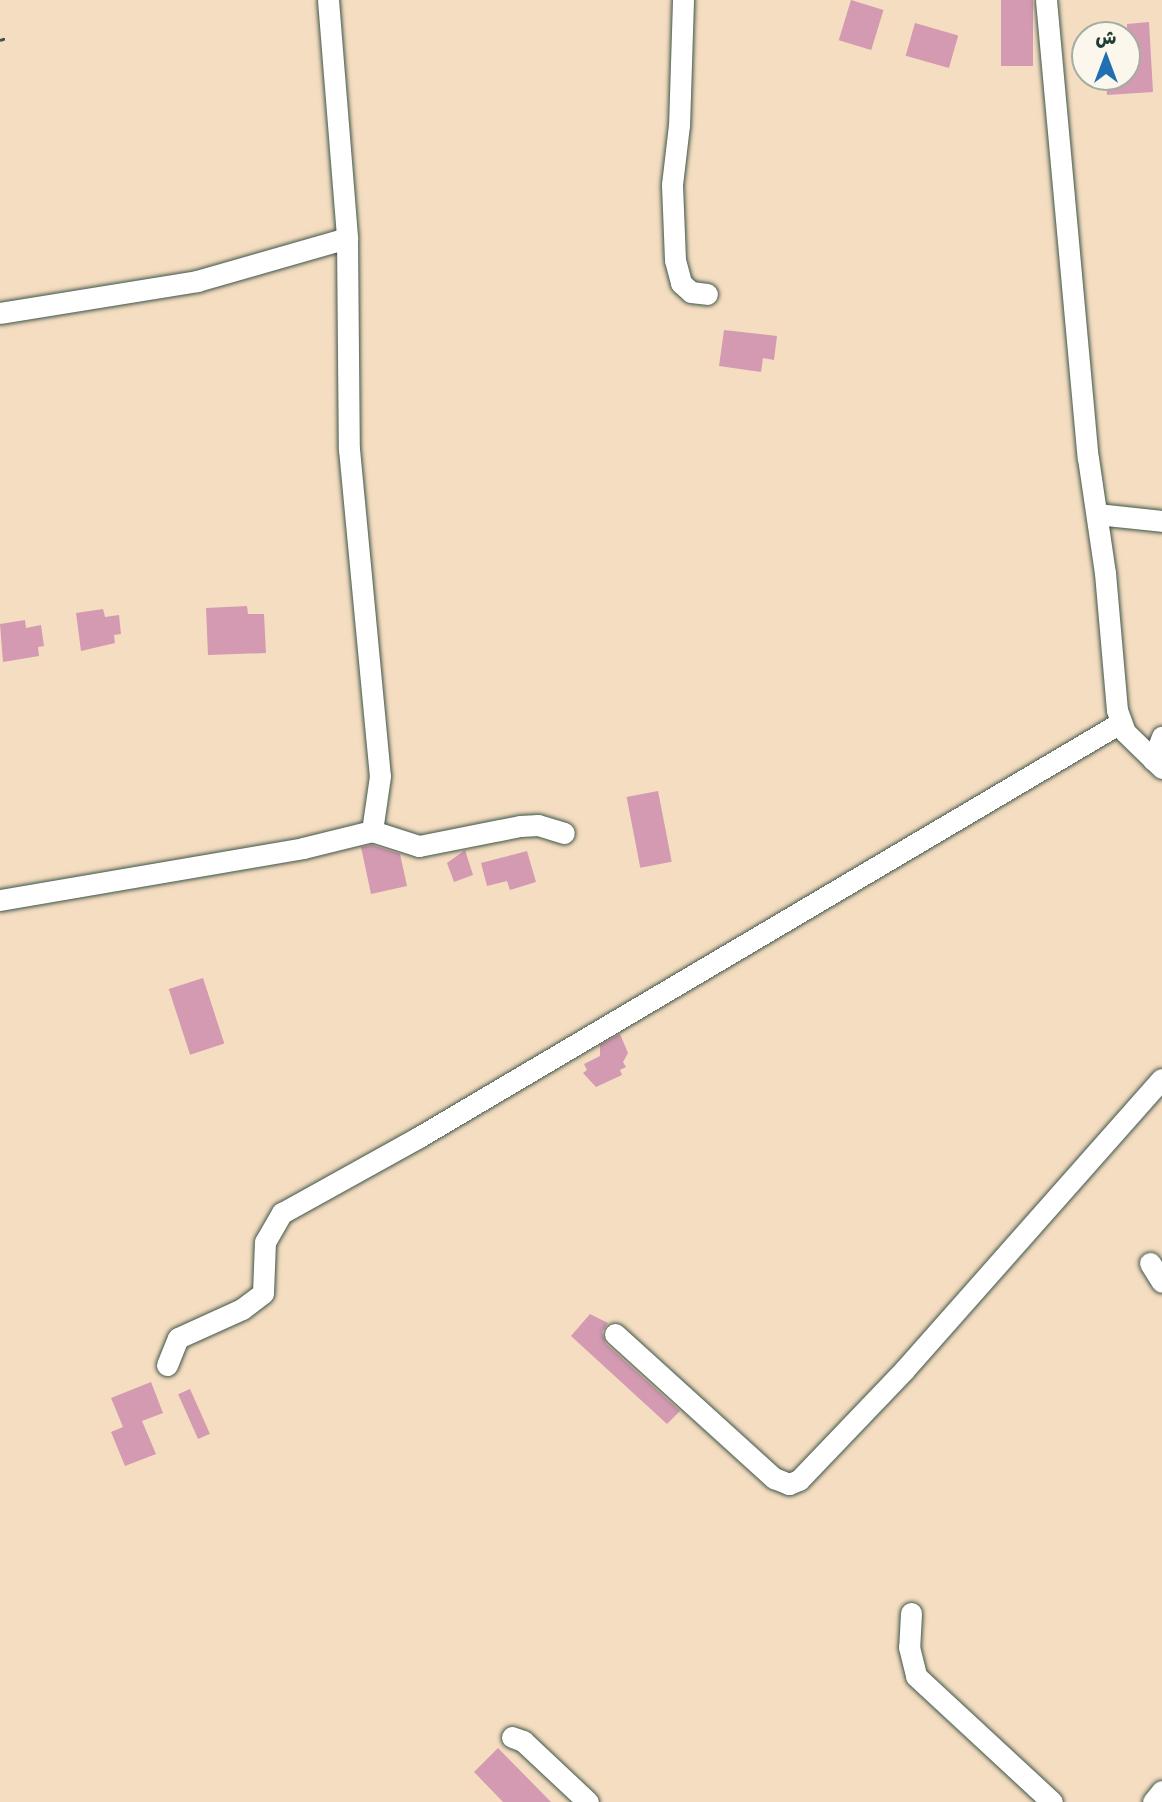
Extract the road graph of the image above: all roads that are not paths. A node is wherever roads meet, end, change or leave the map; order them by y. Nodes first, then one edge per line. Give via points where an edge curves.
1 (328, 0) edge
2 (683, 0) edge
3 (1046, 0) edge
4 (347, 238) junction
5 (707, 294) dead end
6 (0, 313) edge
7 (1097, 514) junction
8 (1162, 521) edge
9 (1121, 723) junction
10 (1162, 737) edge
11 (1158, 764) edge
12 (372, 831) junction
13 (564, 833) dead end
14 (0, 900) edge
15 (1162, 1079) edge
16 (1150, 1263) dead end
17 (1162, 1282) edge
18 (615, 1334) dead end
19 (167, 1365) dead end
20 (911, 1613) dead end
21 (512, 1737) dead end
22 (1162, 1791) edge
23 (588, 1802) edge
24 (1052, 1802) edge
25 (1153, 1802) edge

1 - 4 street
2 - 5 street via 672,185 675,260 681,283 691,292
3 - 7 street
4 - 6 street via 197,281
4 - 12 street via 349,449 380,776
7 - 8 street
7 - 9 street
9 - 11 street
9 - 19 street via 442,1124 282,1213 265,1242 262,1293 249,1305 178,1338
10 - 11 street
12 - 13 street via 419,846 520,826 538,825
12 - 14 street via 303,848
15 - 18 street via 905,1369 799,1480 789,1484 774,1478
16 - 17 street
20 - 24 street via 909,1647 916,1676
21 - 23 street via 523,1741
22 - 25 street

